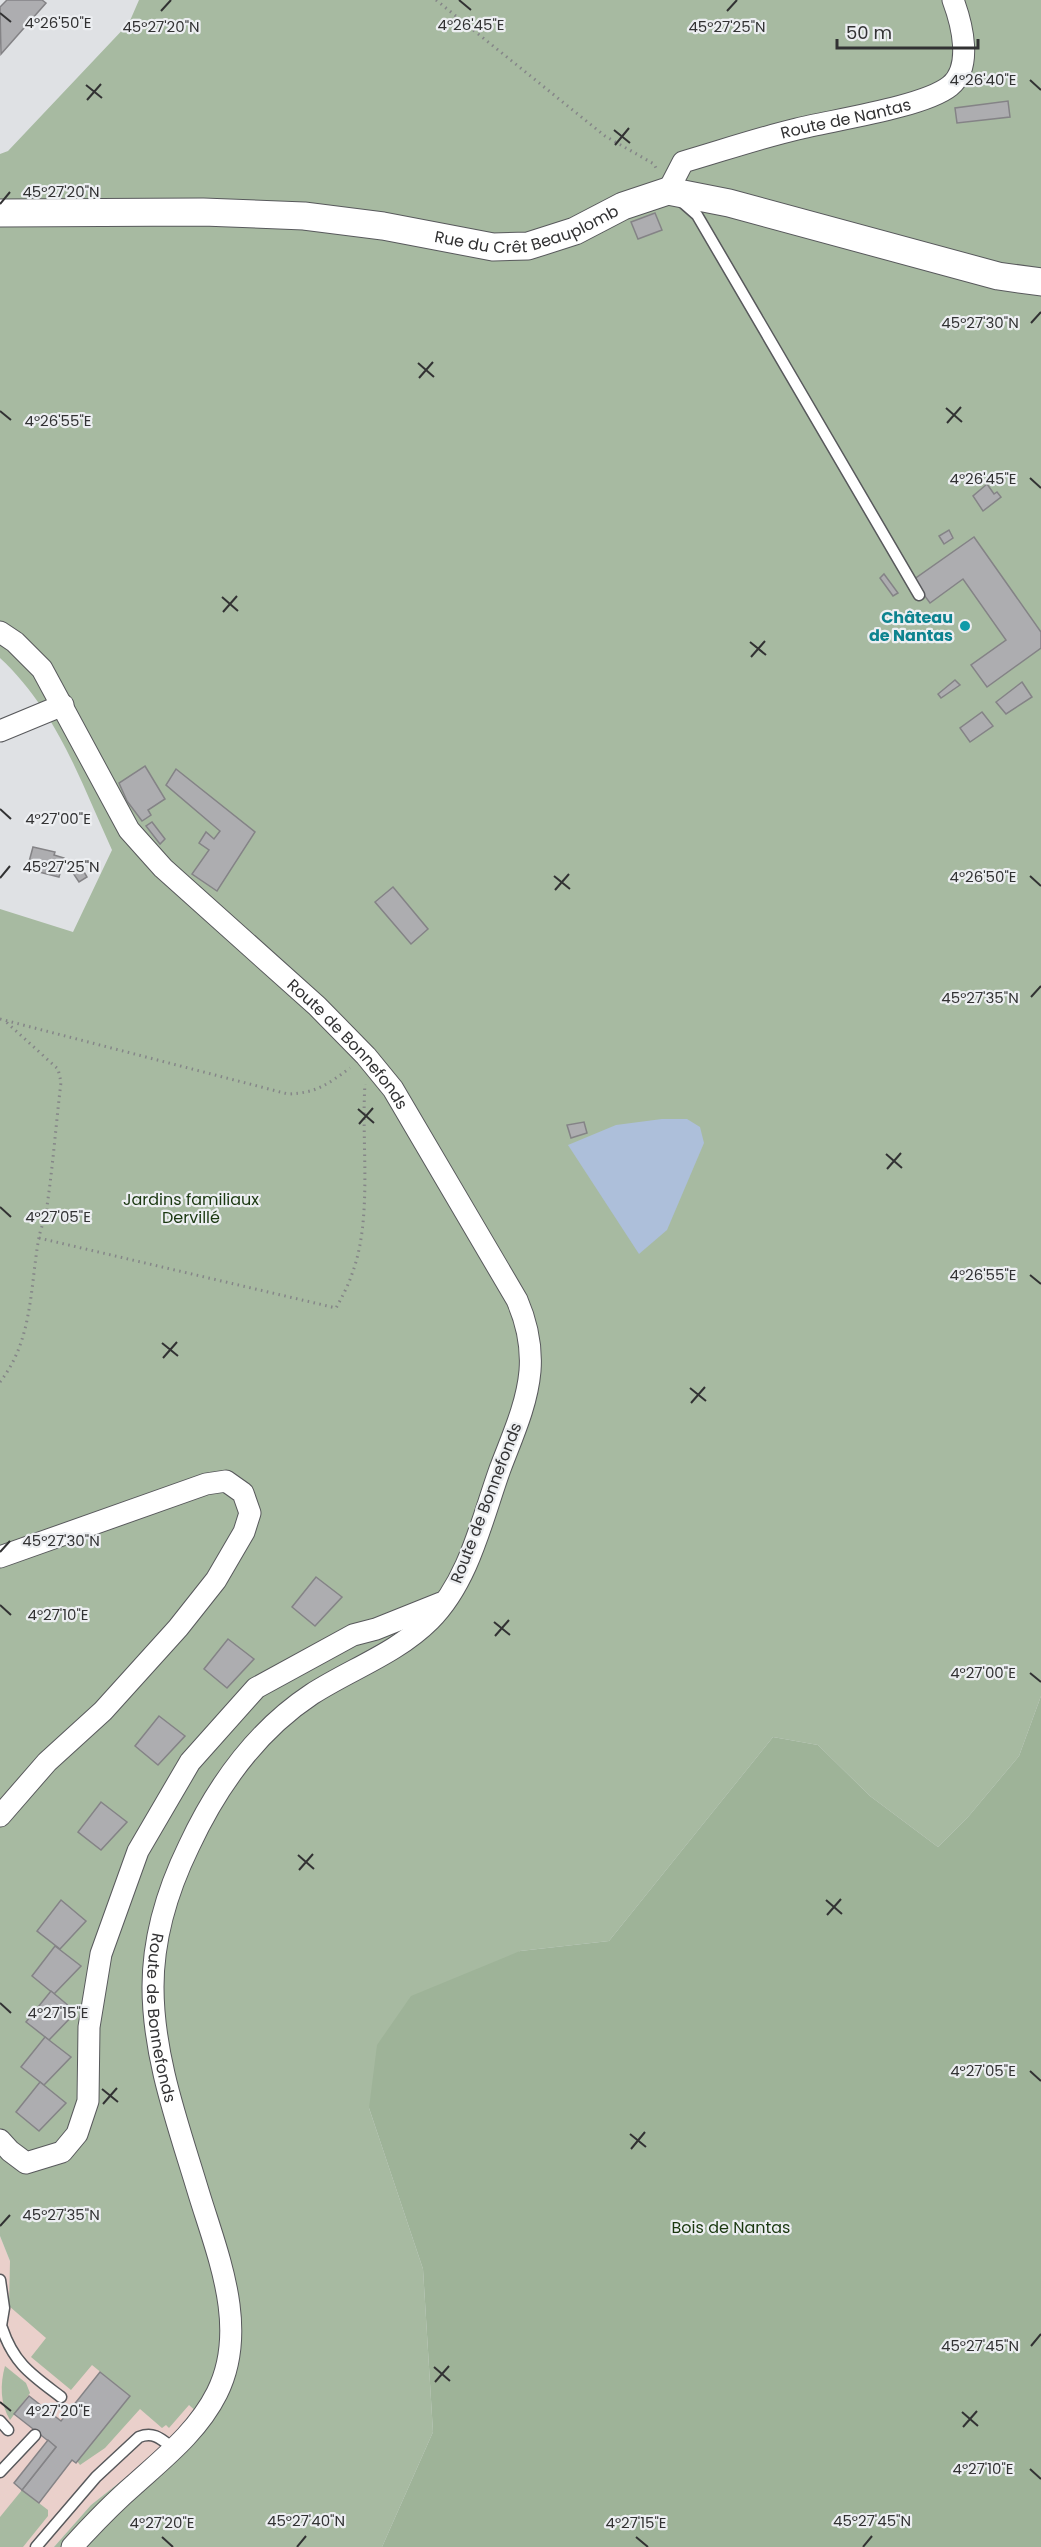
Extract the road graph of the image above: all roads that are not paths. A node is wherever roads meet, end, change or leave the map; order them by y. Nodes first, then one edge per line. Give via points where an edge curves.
1 (953, 0) edge
2 (668, 191) junction
3 (0, 213) edge
4 (1041, 282) edge
5 (919, 595) dead end
6 (0, 632) edge
7 (63, 705) junction
8 (0, 731) edge
9 (0, 1557) edge
10 (448, 1600) junction
11 (0, 1816) edge
12 (0, 2140) edge
13 (0, 2280) edge
14 (1, 2330) edge
15 (61, 2397) dead end
16 (35, 2435) dead end
17 (174, 2449) junction
18 (0, 2472) edge
19 (36, 2547) edge
20 (72, 2547) edge

1 - 2 street, Route de Nantas via 961,23 963,68 951,85 926,99 795,129 683,162
2 - 3 street, Rue du Crêt Beauplomb via 623,206 575,231 528,246 493,247 304,216 203,212
2 - 4 street, Rue du Crêt Beauplomb via 729,203 998,276
2 - 5 lane via 697,215
6 - 7 street, Route de Bonnefonds via 42,669
7 - 8 street
7 - 10 street, Route de Bonnefonds via 129,830 163,868 317,1006 366,1056 415,1123 527,1322 531,1347 524,1403 465,1568
9 - 11 street via 206,1484 226,1481 243,1493 250,1513 244,1532 216,1580 178,1628 103,1711 46,1762
10 - 12 street via 353,1635 256,1688 190,1762 138,1851 101,1954 89,2027 88,2101 77,2134 62,2152 26,2163
10 - 17 street, Route de Bonnefonds via 415,1634 313,1694 256,1741 208,1809 171,1888 154,1956 157,2032 164,2076 226,2284 231,2322 229,2358 218,2392
13 - 14 lane via 4,2308
14 - 15 lane via 23,2367
16 - 18 lane
17 - 19 lane via 156,2435 139,2437 96,2477
17 - 20 street, Route de Bonnefonds

